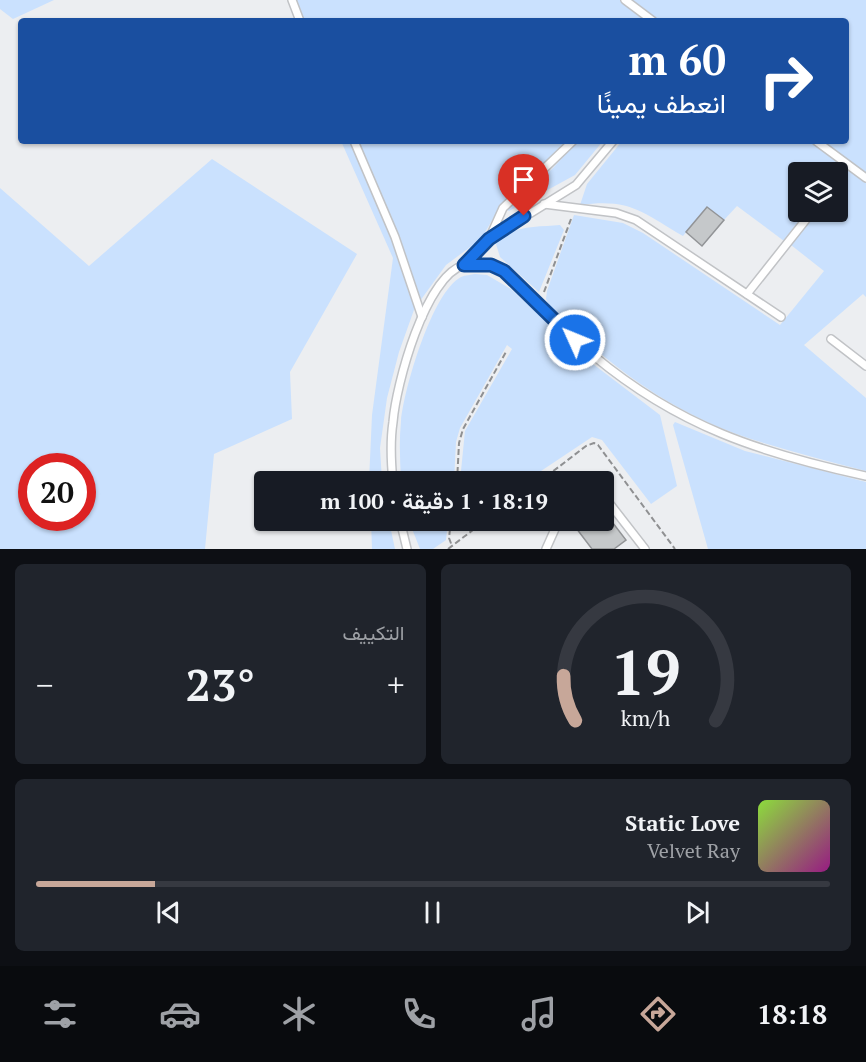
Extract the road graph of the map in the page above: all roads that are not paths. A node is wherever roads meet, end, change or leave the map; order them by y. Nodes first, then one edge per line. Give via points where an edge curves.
1 (292, 0) edge
2 (626, 0) edge
3 (299, 18) edge
4 (649, 18) edge
5 (355, 144) edge
6 (570, 144) edge
7 (610, 144) edge
8 (820, 144) edge
9 (866, 178) edge
10 (544, 204) junction
11 (804, 222) edge
12 (489, 239) junction
13 (464, 265) junction
14 (747, 294) junction
15 (422, 317) junction
16 (782, 317) dead end
17 (831, 339) dead end
18 (866, 366) edge
19 (392, 471) edge
20 (866, 476) edge
21 (614, 509) edge
22 (403, 531) edge
23 (555, 531) edge
24 (407, 549) edge
25 (546, 549) edge
26 (645, 549) edge

1 - 3 lane
2 - 4 lane
5 - 15 lane via 392,228
6 - 12 lane via 503,208
7 - 10 lane via 576,185
8 - 9 lane
10 - 12 lane
10 - 14 lane via 616,213 636,220
11 - 14 lane
12 - 13 lane
13 - 15 lane via 445,278
13 - 20 lane via 491,265 504,271 615,373 684,418 746,444
14 - 16 lane
15 - 19 lane via 396,400
17 - 18 lane
21 - 26 lane
22 - 24 lane
23 - 25 lane

